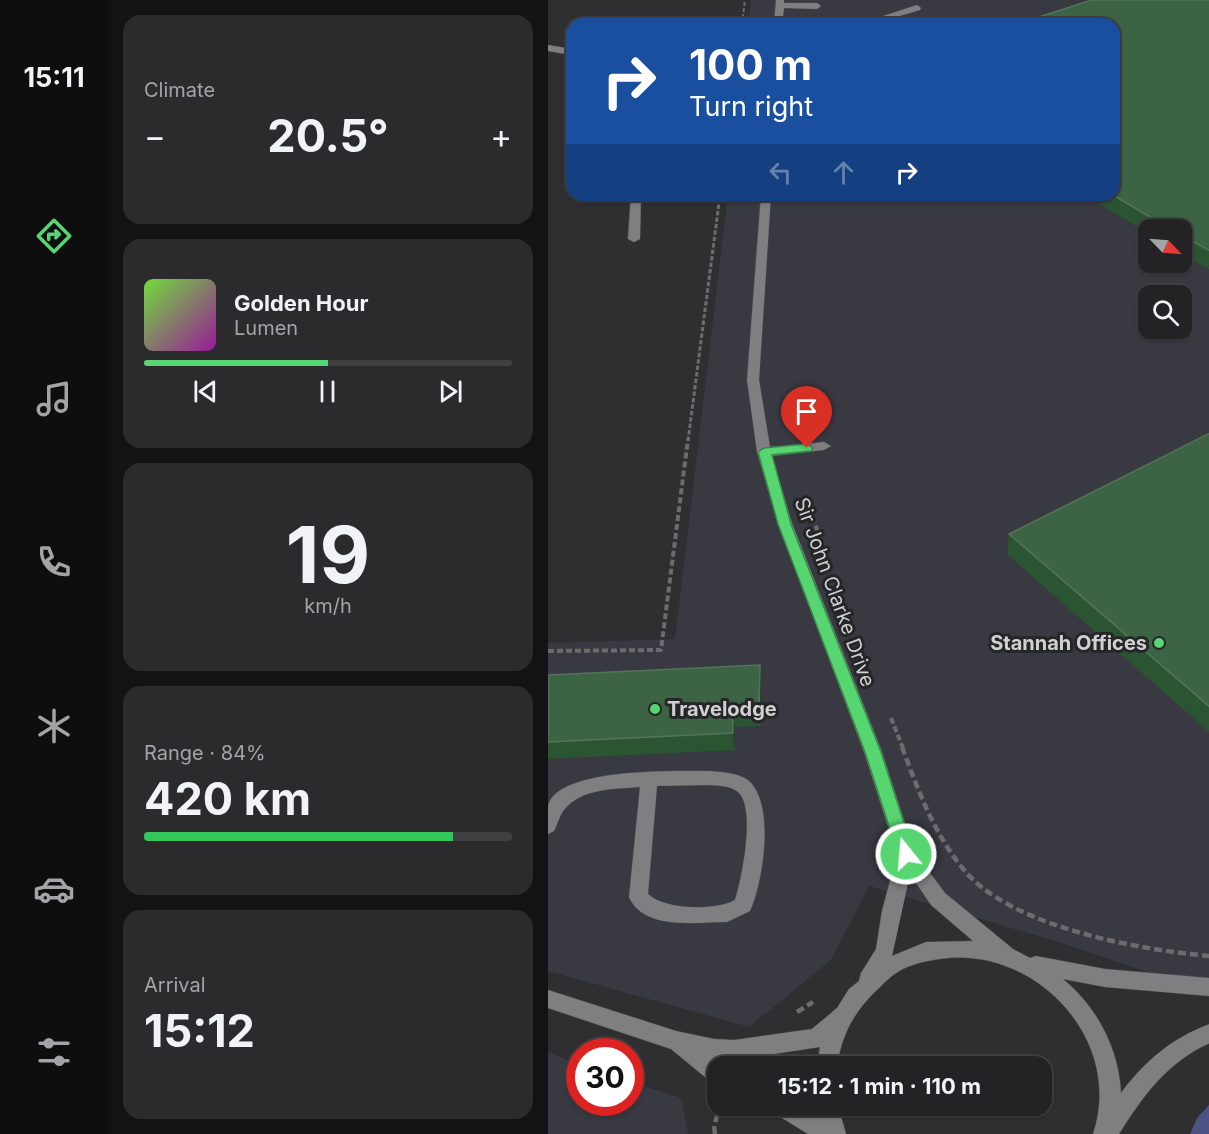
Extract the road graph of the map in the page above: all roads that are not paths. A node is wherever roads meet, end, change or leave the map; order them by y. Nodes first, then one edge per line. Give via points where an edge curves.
1 (780, 2) edge
2 (817, 6) dead end
3 (917, 8) dead end
4 (779, 18) edge
5 (883, 18) edge
6 (548, 48) edge
7 (566, 51) edge
8 (636, 201) edge
9 (766, 201) edge
10 (634, 239) dead end
11 (824, 446) dead end
12 (764, 452) junction
13 (648, 781) junction
14 (548, 826) edge
15 (906, 854) junction
16 (1015, 959) junction
17 (865, 986) junction
18 (1210, 987) edge
19 (548, 999) edge
20 (843, 1013) junction
21 (1210, 1033) edge
22 (676, 1041) junction
23 (828, 1056) edge
24 (707, 1066) edge
25 (798, 1116) edge
26 (830, 1116) edge
27 (824, 1134) edge
28 (835, 1134) edge
29 (1105, 1134) edge

1 - 2 street
1 - 4 street
3 - 5 street
6 - 7 street
8 - 10 street
9 - 12 street, Sir John Clarke Drive via 753,380
11 - 12 street
12 - 15 street, Sir John Clarke Drive via 785,524 873,752
13 - 13 street via 721,779 745,787 752,799 755,825 749,888 743,905 727,914 669,914 648,907 638,897
13 - 14 street via 580,788 552,810
15 - 16 street via 938,899
15 - 17 street via 885,951
16 - 17 street via 994,951 959,947 922,952 892,965
16 - 18 street via 1105,978
16 - 29 street via 1039,969 1073,997 1097,1034 1107,1060 1111,1091
17 - 20 street
19 - 22 street
20 - 22 street via 817,1038 734,1050
20 - 23 street
21 - 29 street via 1194,1038 1136,1087
22 - 24 street
25 - 27 street
26 - 28 street

